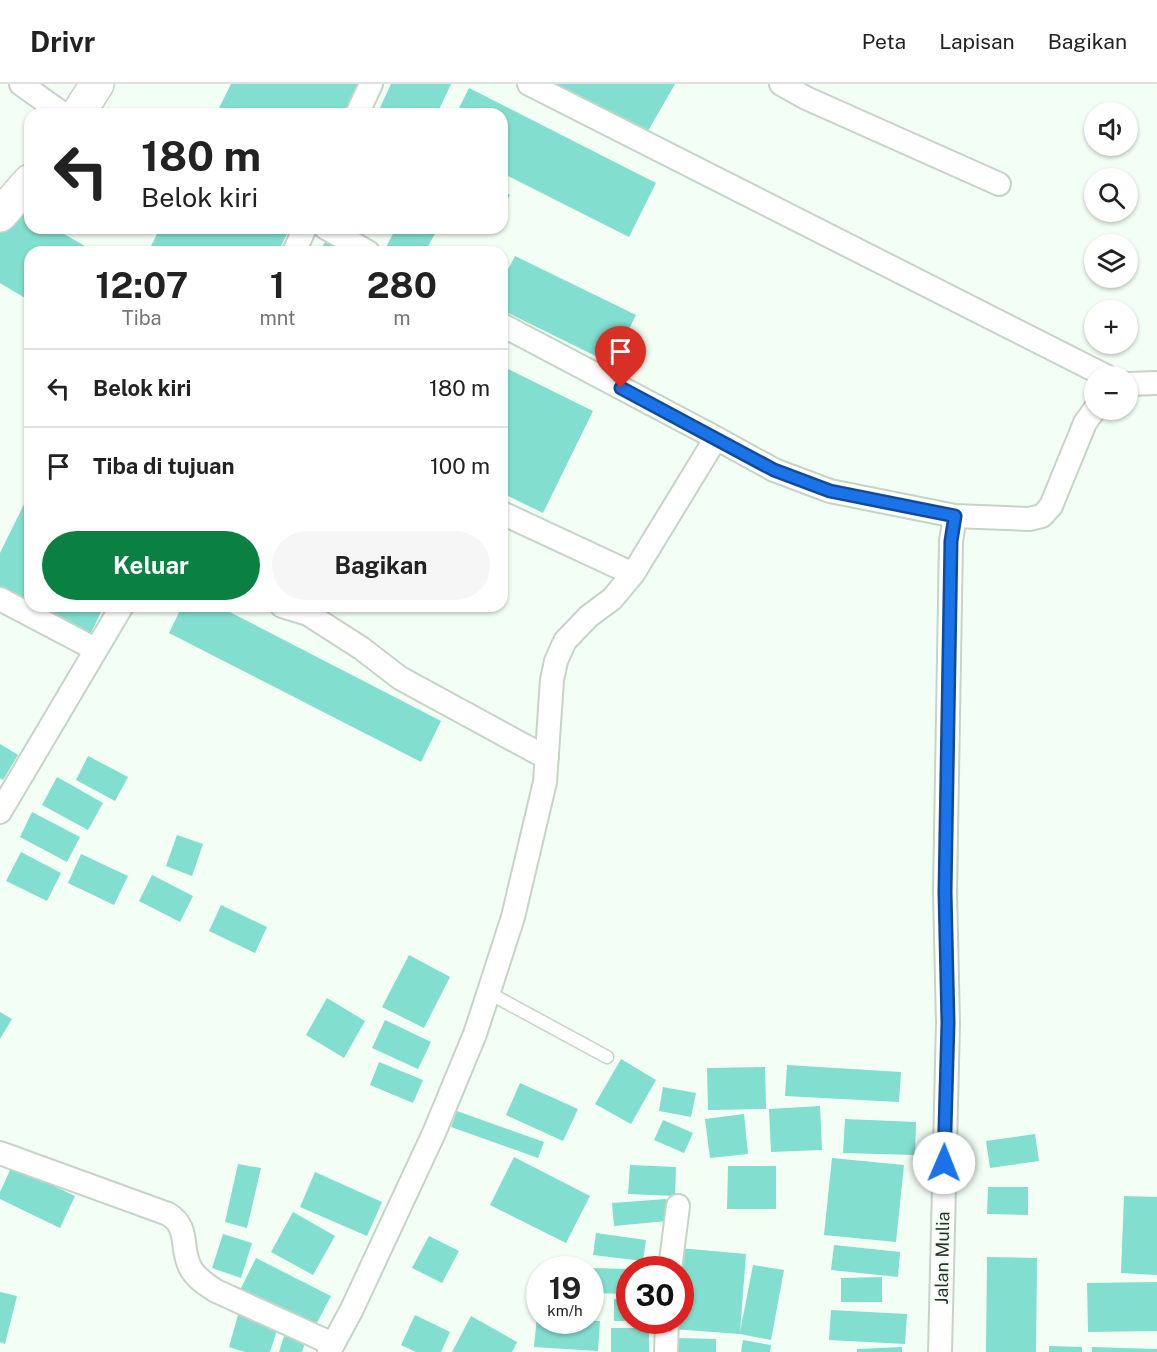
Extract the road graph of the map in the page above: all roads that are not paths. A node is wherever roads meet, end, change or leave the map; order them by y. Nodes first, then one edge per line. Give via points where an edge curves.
1 (21, 84) edge
2 (97, 84) edge
3 (371, 84) edge
4 (529, 84) edge
5 (781, 84) edge
6 (55, 108) edge
7 (82, 108) edge
8 (360, 108) edge
9 (999, 184) dead end
10 (24, 188) edge
11 (0, 215) edge
12 (336, 234) edge
13 (358, 246) edge
14 (508, 329) edge
15 (1086, 366) edge
16 (1157, 383) edge
17 (1138, 384) edge
18 (1087, 420) edge
19 (716, 438) junction
20 (508, 516) edge
21 (955, 516) junction
22 (633, 574) junction
23 (0, 599) edge
24 (24, 612) edge
25 (25, 612) edge
26 (118, 612) edge
27 (302, 612) edge
28 (95, 649) junction
29 (547, 758) junction
30 (0, 812) edge
31 (489, 993) junction
32 (607, 1057) dead end
33 (0, 1153) edge
34 (678, 1206) dead end
35 (672, 1256) edge
36 (667, 1334) edge
37 (331, 1348) edge
38 (666, 1352) edge
39 (940, 1352) edge

1 - 6 street
2 - 7 main road
3 - 8 street
4 - 15 street
5 - 9 street
10 - 11 main road
12 - 13 street
14 - 19 street
16 - 17 street
18 - 21 street via 1051,506 1042,516
19 - 21 street via 774,470 830,491
19 - 22 street
20 - 22 street
21 - 39 street, Jalan Mulia via 951,541 945,892 948,1023
22 - 29 street via 612,599 565,641 552,680
23 - 24 street
25 - 28 street
26 - 28 street
27 - 29 street via 361,648 400,678
28 - 30 street
29 - 31 street via 513,917
31 - 32 lane
31 - 37 street via 434,1134
33 - 37 street via 168,1214 180,1225 187,1260 201,1281
34 - 35 street
36 - 38 street

